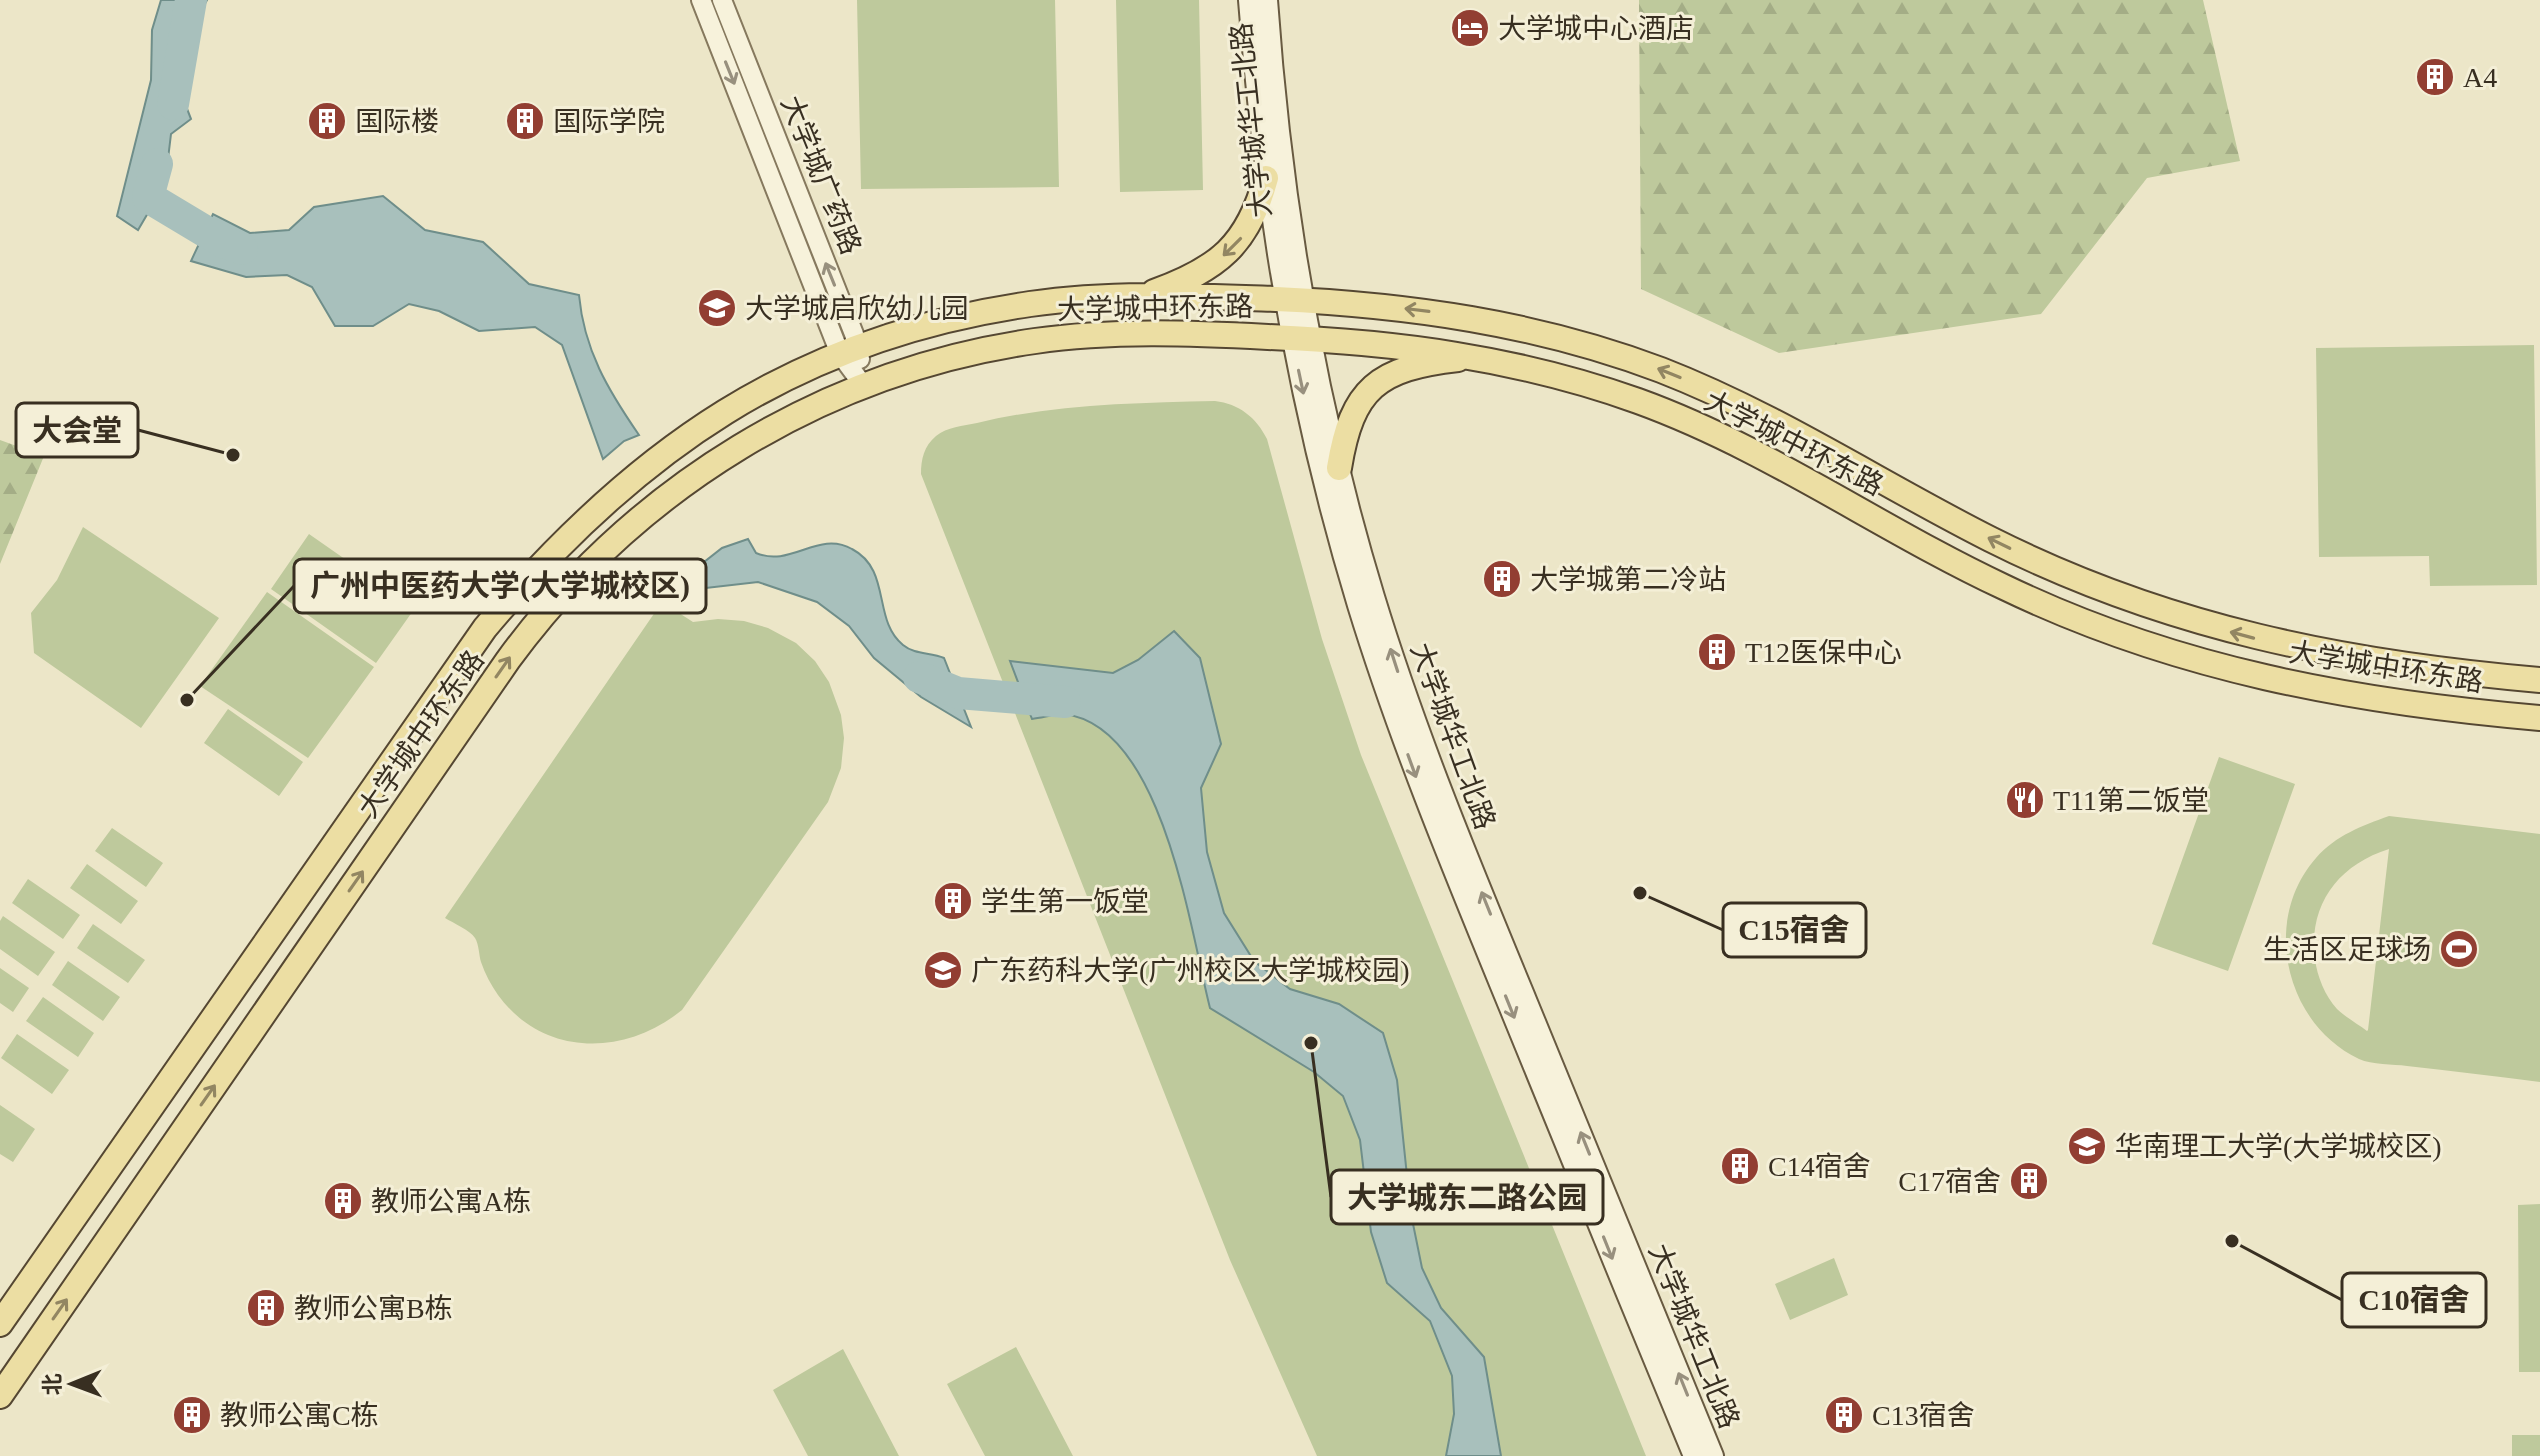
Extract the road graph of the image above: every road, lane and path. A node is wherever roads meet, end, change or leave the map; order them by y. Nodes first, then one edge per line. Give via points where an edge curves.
1 (701, 0) edge
2 (722, 0) edge
3 (1249, 0) edge
4 (1267, 0) edge
5 (1266, 178) junction
6 (1141, 296) junction
7 (1294, 300) junction
8 (1301, 338) junction
9 (850, 350) junction
10 (1478, 357) junction
11 (863, 385) junction
12 (1339, 468) junction
13 (2540, 680) edge
14 (2540, 718) edge
15 (0, 1324) edge
16 (2, 1397) edge
17 (1694, 1456) edge
18 (1713, 1456) edge

1 -> 9 street, 大学城广药路
9 -> 2 street, 大学城广药路
3 - 5 main road, 大学城华工北路
4 - 7 main road, 大学城华工北路
5 -> 6 main road via 1250,226 1226,255 1186,279
5 - 7 main road, 大学城华工北路
6 - 7 main road, 大学城中环东路
6 - 9 main road, 大学城中环东路 via 1020,305 928,325
7 - 8 main road, 大学城华工北路
13 -> 7 main road, 大学城中环东路 via 2366,661 2211,627 2022,555 1791,429 1655,368 1476,319
8 - 10 main road, 大学城中环东路
8 - 11 main road, 大学城中环东路 via 1124,334 1036,341 959,356
8 - 12 main road, 大学城华工北路
8 -> 17 main road, 大学城华工北路 via 1339,538 1403,739
9 - 11 street, 大学城广药路
9 - 15 main road, 大学城中环东路 via 740,402 658,455 578,524 511,597
10 - 12 main road via 1406,370 1371,387 1348,422
10 - 14 main road, 大学城中环东路 via 1585,384 1696,425 1984,578 2147,645 2252,676 2348,696
16 -> 11 main road, 大学城中环东路 via 539,621 604,551 691,478 767,430
18 -> 12 main road, 大学城华工北路 via 1431,766 1375,599

